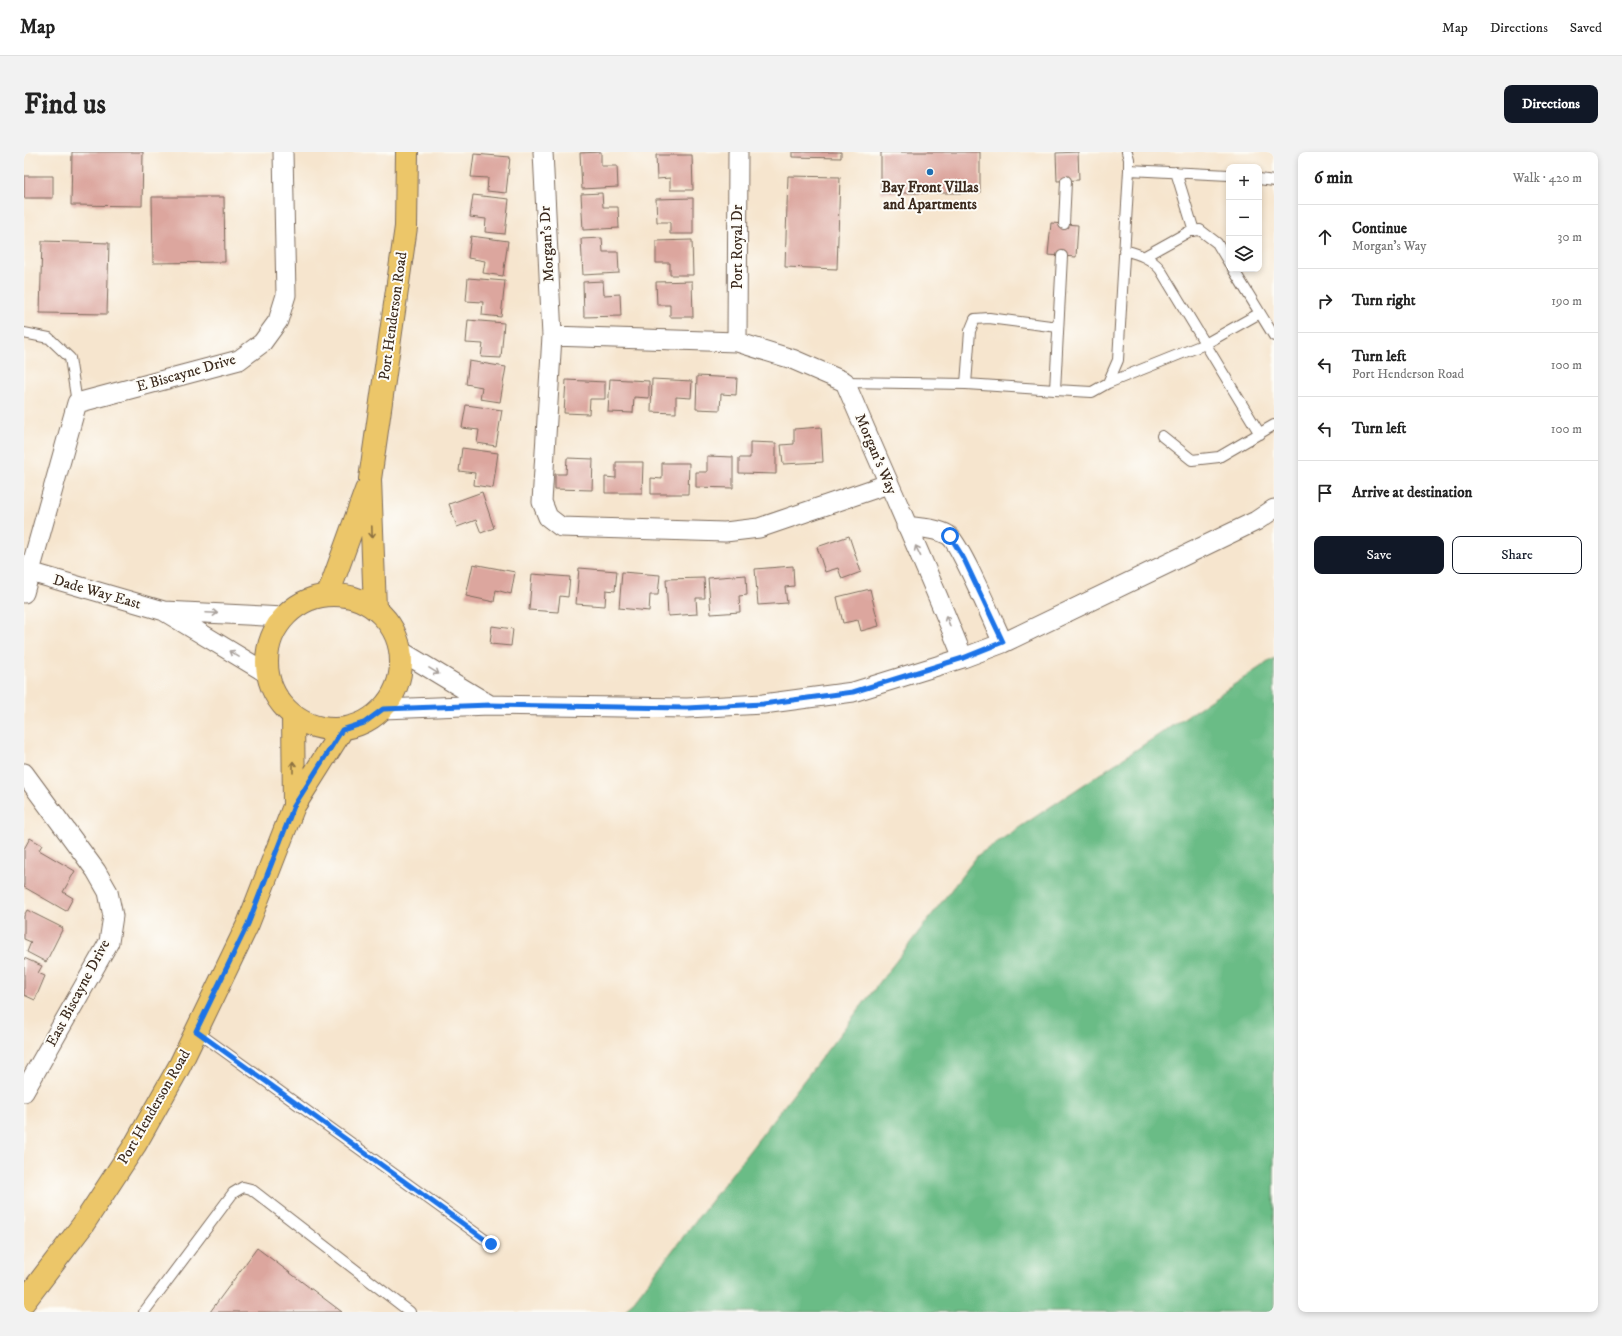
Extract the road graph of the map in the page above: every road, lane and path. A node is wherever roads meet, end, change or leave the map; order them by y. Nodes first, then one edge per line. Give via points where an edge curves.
1 (283, 152) edge
2 (407, 152) edge
3 (543, 152) edge
4 (738, 152) edge
5 (1127, 152) edge
6 (1129, 170) junction
7 (1176, 172) junction
8 (1226, 175) edge
9 (1262, 179) edge
10 (1274, 180) edge
11 (1066, 181) dead end
12 (1064, 224) dead end
13 (1194, 231) junction
14 (1124, 250) junction
15 (1062, 256) dead end
16 (1145, 256) junction
17 (1226, 257) edge
18 (1235, 272) edge
19 (1260, 313) junction
20 (1058, 327) junction
21 (24, 333) edge
22 (552, 336) junction
23 (1274, 336) edge
24 (737, 342) junction
25 (1205, 344) junction
26 (845, 382) junction
27 (1108, 383) junction
28 (966, 384) junction
29 (1055, 390) junction
30 (77, 403) junction
31 (1274, 425) edge
32 (1260, 434) junction
33 (1162, 436) dead end
34 (370, 479) junction
35 (888, 484) junction
36 (1274, 509) edge
37 (906, 526) junction
38 (30, 572) junction
39 (24, 593) edge
40 (328, 595) junction
41 (375, 608) junction
42 (164, 611) junction
43 (284, 617) junction
44 (1003, 642) junction
45 (401, 651) junction
46 (963, 658) junction
47 (268, 674) junction
48 (490, 705) junction
49 (383, 709) junction
50 (293, 716) junction
51 (342, 730) junction
52 (24, 773) edge
53 (294, 806) junction
54 (196, 1031) junction
55 (24, 1092) edge
56 (491, 1244) dead end
57 (24, 1302) edge
58 (144, 1312) edge
59 (410, 1312) edge

1 - 30 street, E Biscayne Drive via 286,295 278,321 262,343 239,360
2 - 34 main road, Port Henderson Road via 406,227
3 - 22 street, Morgan's Dr
4 - 24 street, Port Royal Dr
5 - 6 lane
6 - 7 lane
6 - 14 lane
7 - 8 lane
7 - 13 lane
9 - 10 lane
11 - 12 lane
13 - 16 lane
13 - 17 lane via 1200,230 1217,243
14 - 16 lane
14 - 27 lane via 1118,360
15 - 20 lane
16 - 25 lane via 1160,269
18 - 19 lane
19 - 23 lane
19 - 25 lane
20 - 28 lane via 989,318 975,319 970,331
20 - 29 lane
21 - 30 lane via 49,338 70,358
22 - 24 street
22 - 35 street, Morgan's Dr via 542,502 548,517 561,527 725,532 759,528
24 - 26 street via 792,359
25 - 27 lane
25 - 32 lane
26 - 28 lane
26 - 35 street, Morgan's Way
27 - 29 lane via 1092,392
28 - 29 lane
30 - 38 street
31 - 32 lane
32 - 33 lane via 1218,457 1192,460
34 - 40 main road, Port Henderson Road
34 -> 41 main road, Port Henderson Road
35 - 37 street, Morgan's Way
36 - 44 street via 1256,521
37 - 44 street via 935,530 950,536 964,559
46 -> 37 street, Morgan's Way via 930,576
38 - 39 street
38 - 42 street, Dade Way East
40 - 41 main road via 352,596
40 - 43 main road via 304,602
41 - 45 main road via 392,627
42 -> 43 street, Dade Way East
47 -> 42 street, Dade Way East
43 - 47 main road via 269,644
44 - 46 street
45 -> 48 street
45 - 49 main road via 399,682
46 - 48 street via 853,692 763,704 687,708
47 - 50 main road via 276,698
48 - 49 street
49 - 51 main road via 364,723
50 - 51 main road via 315,728
53 -> 50 main road, Port Henderson Road
51 - 53 main road, Port Henderson Road
52 - 55 street, East Biscayne Drive via 96,871 108,892 113,916 109,942
53 - 54 main road, Port Henderson Road via 248,924
54 - 56 lane
54 - 57 main road, Port Henderson Road via 135,1145 82,1226
58 - 59 lane via 233,1193 243,1187 251,1189

